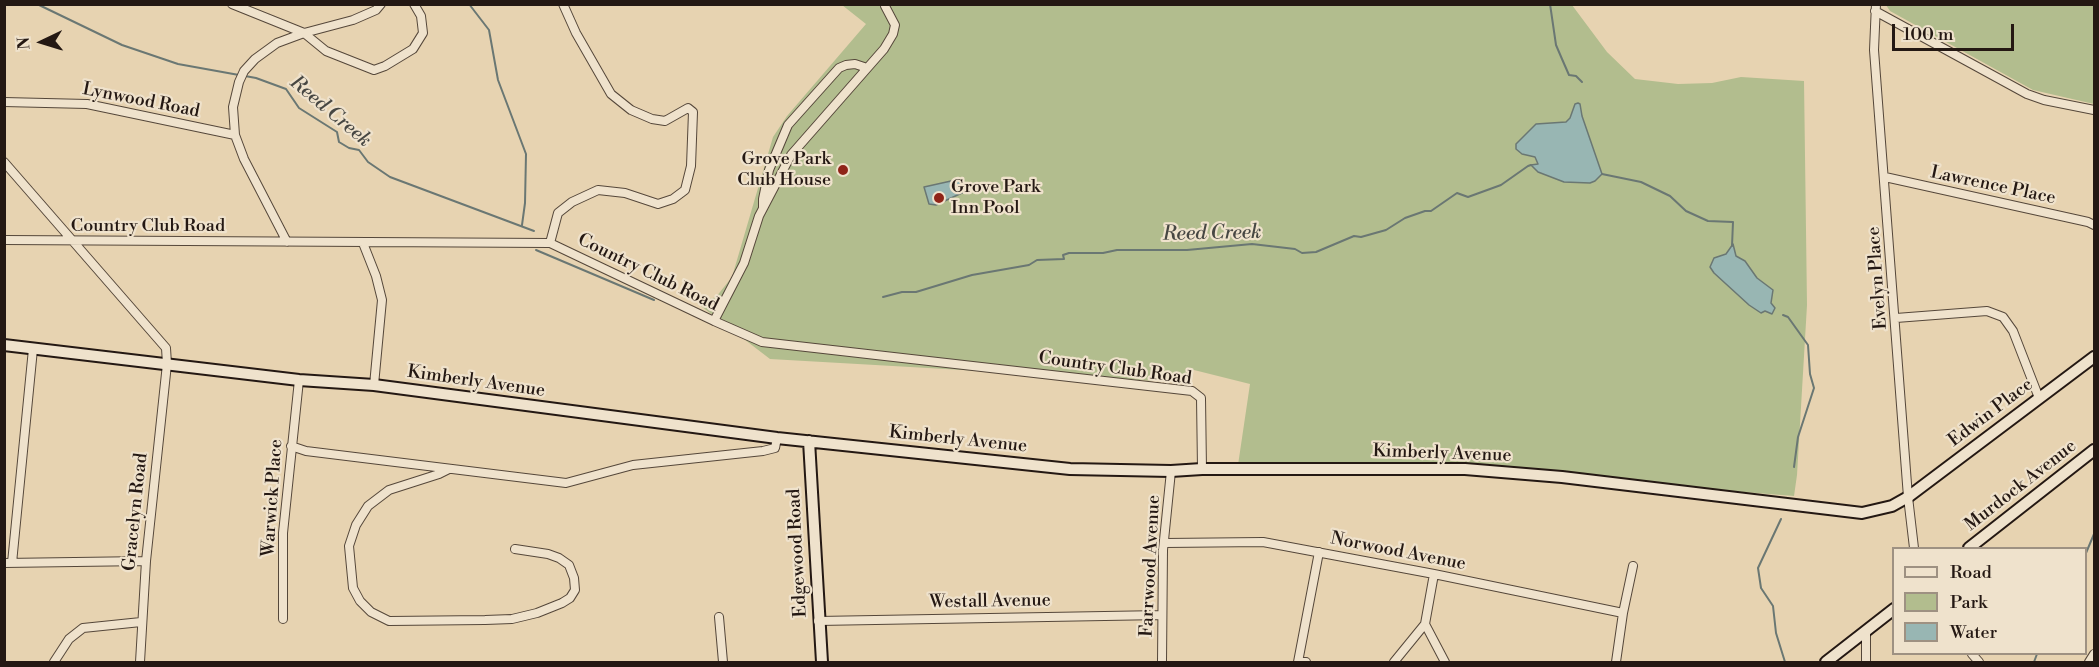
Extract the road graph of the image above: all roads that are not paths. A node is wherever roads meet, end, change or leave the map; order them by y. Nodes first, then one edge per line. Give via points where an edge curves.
1 (232, 4) edge
2 (381, 4) edge
3 (414, 4) edge
4 (562, 4) edge
5 (885, 6) edge
6 (1876, 8) edge
7 (304, 33) junction
8 (867, 68) junction
9 (4, 102) edge
10 (2094, 110) edge
11 (235, 135) junction
12 (4, 162) edge
13 (1885, 177) junction
14 (763, 208) junction
15 (2094, 225) edge
16 (4, 240) edge
17 (73, 241) junction
18 (286, 242) junction
19 (363, 243) junction
20 (550, 243) junction
21 (1896, 318) junction
22 (714, 321) junction
23 (4, 345) edge
24 (33, 349) junction
25 (2094, 357) edge
26 (167, 364) junction
27 (299, 380) junction
28 (374, 385) junction
29 (2039, 398) junction
30 (777, 438) junction
31 (809, 441) junction
32 (291, 446) junction
33 (2094, 450) edge
34 (449, 469) junction
35 (1202, 469) junction
36 (1170, 471) junction
37 (1908, 497) junction
38 (1165, 543) junction
39 (1914, 547) edge
40 (1972, 547) edge
41 (515, 549) dead end
42 (1319, 552) junction
43 (146, 561) junction
44 (8, 563) edge
45 (1633, 566) dead end
46 (1434, 574) junction
47 (1892, 610) edge
48 (1623, 613) junction
49 (1161, 615) junction
50 (719, 616) dead end
51 (283, 619) dead end
52 (818, 621) junction
53 (141, 622) junction
54 (1425, 624) junction
55 (1866, 631) junction
56 (2094, 654) edge
57 (54, 663) edge
58 (140, 663) edge
59 (723, 663) edge
60 (822, 663) edge
61 (1162, 663) edge
62 (1306, 663) edge
63 (1394, 663) edge
64 (1445, 663) edge
65 (1616, 663) edge
66 (1826, 663) edge
67 (1866, 663) edge
68 (2089, 663) edge

1 - 7 street
2 - 7 street via 353,20
3 - 7 street via 421,16 423,33 413,49 374,70 326,51
4 - 20 street via 611,94 631,110 652,119 665,121 688,108 693,112 692,166 685,190 658,204 625,193 598,190 572,202 558,213
5 - 8 street via 895,25 893,34
6 - 10 street via 2027,94
6 - 13 street, Evelyn Place via 1874,50
7 - 11 street via 277,43 244,71 234,107
8 - 14 street via 791,155
8 - 14 street via 855,64 839,68 788,125 769,170
9 - 11 street, Lynwood Road via 87,104
11 - 18 street
12 - 17 street
13 - 15 street, Lawrence Place
13 - 21 street, Evelyn Place
14 - 22 street via 744,263
16 - 17 street, Country Club Road
17 - 18 street, Country Club Road
17 - 26 street via 166,348
18 - 19 street, Country Club Road
19 - 20 street, Country Club Road
19 - 28 street via 382,300
20 - 22 street, Country Club Road
21 - 29 street via 1987,311 2002,317 2013,331
21 - 37 street, Evelyn Place
22 - 35 street, Country Club Road via 762,342 1191,391 1201,398
23 - 24 street, Kimberly Avenue
24 - 26 street, Kimberly Avenue
24 - 44 street
25 - 29 street, Edwin Place
26 - 27 street, Kimberly Avenue
26 - 43 street, Gracelyn Road
27 - 28 street, Kimberly Avenue
27 - 32 street, Warwick Place
28 - 30 street, Kimberly Avenue
29 - 37 street, Edwin Place
30 - 31 street, Kimberly Avenue
30 - 34 street via 775,448 763,451 633,465 566,483
31 - 36 street, Kimberly Avenue via 1070,469
31 - 52 street, Edgewood Road
32 - 34 street
32 - 51 street, Warwick Place via 283,533
33 - 40 street, Murdock Avenue
34 - 41 street via 389,490 368,506 349,546 353,588 360,601 389,621 485,620 537,613 570,598 575,590 569,564 548,554
35 - 36 street, Kimberly Avenue
35 - 37 street, Kimberly Avenue via 1466,469 1862,513 1892,506
36 - 38 street, Farrwood Avenue
37 - 39 street, Evelyn Place
38 - 42 street, Norwood Avenue via 1263,543
38 - 49 street, Farrwood Avenue
42 - 46 street, Norwood Avenue
42 - 62 street via 1298,662
43 - 44 street
43 - 53 street, Gracelyn Road
45 - 48 street
46 - 48 street, Norwood Avenue
46 - 54 street
47 - 55 street
48 - 65 street
49 - 52 street, Westall Avenue
49 - 61 street, Farrwood Avenue
50 - 59 street
52 - 60 street, Edgewood Road
53 - 57 street via 83,628 69,639
53 - 58 street, Gracelyn Road
54 - 63 street
54 - 64 street
55 - 66 street
55 - 67 street
56 - 68 street

